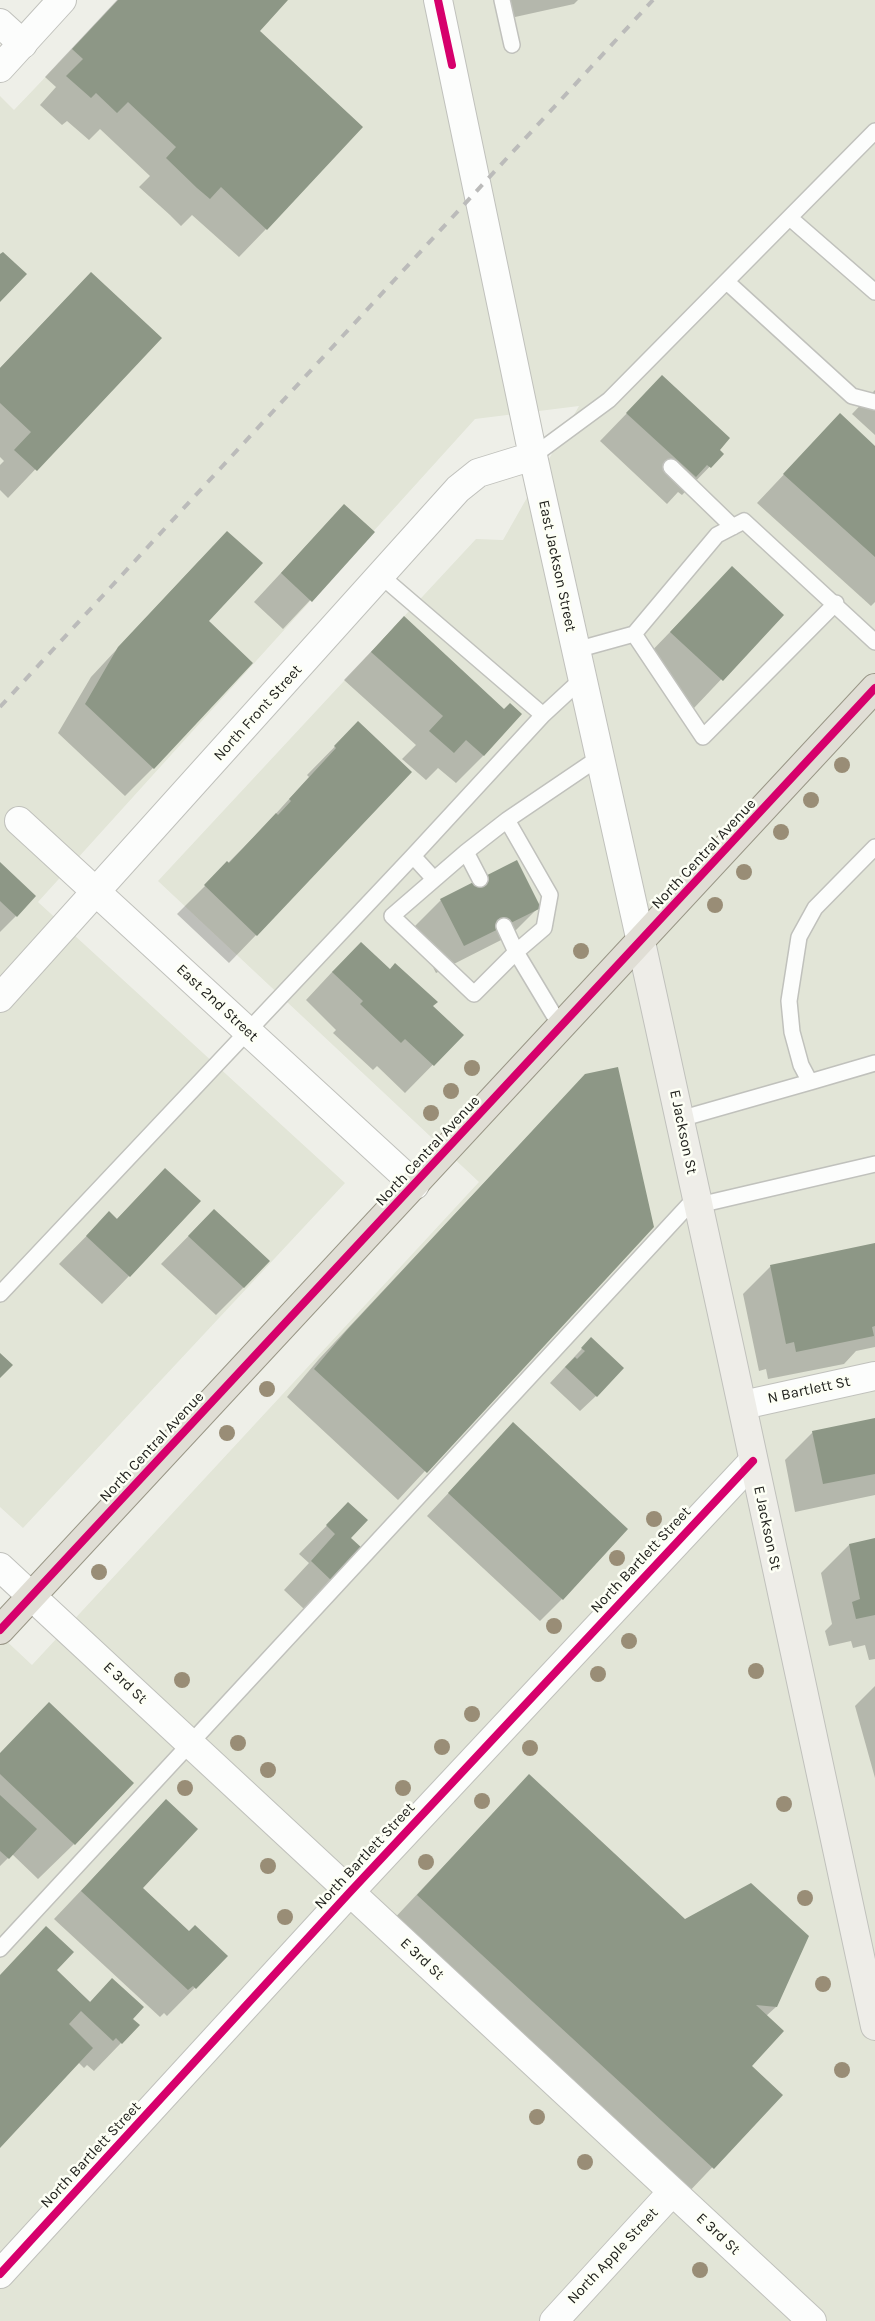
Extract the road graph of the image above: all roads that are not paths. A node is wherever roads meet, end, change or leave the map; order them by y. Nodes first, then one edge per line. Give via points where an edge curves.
1 (62, 0) edge
2 (438, 0) edge
3 (502, 0) edge
4 (0, 23) edge
5 (23, 44) junction
6 (512, 45) dead end
7 (0, 68) edge
8 (875, 131) edge
9 (790, 218) junction
10 (727, 282) junction
11 (875, 292) edge
12 (875, 402) edge
13 (533, 456) junction
14 (671, 467) dead end
15 (733, 527) junction
16 (380, 575) junction
17 (836, 603) junction
18 (634, 634) junction
19 (875, 642) edge
20 (576, 650) junction
21 (583, 678) junction
22 (875, 688) edge
23 (543, 716) junction
24 (600, 757) junction
25 (508, 820) junction
26 (19, 821) dead end
27 (875, 846) edge
28 (466, 852) junction
29 (413, 856) junction
30 (434, 879) junction
31 (480, 879) dead end
32 (96, 892) junction
33 (504, 926) dead end
34 (641, 942) junction
35 (516, 952) junction
36 (0, 998) edge
37 (562, 1027) junction
38 (246, 1030) junction
39 (875, 1063) edge
40 (810, 1082) junction
41 (680, 1119) junction
42 (875, 1164) edge
43 (415, 1185) junction
44 (698, 1201) junction
45 (0, 1294) edge
46 (875, 1376) edge
47 (743, 1405) junction
48 (753, 1461) junction
49 (0, 1567) edge
50 (32, 1596) junction
51 (0, 1630) edge
52 (190, 1743) junction
53 (350, 1892) junction
54 (0, 1949) edge
55 (875, 2026) edge
56 (672, 2192) junction
57 (0, 2274) edge
58 (554, 2321) edge
59 (812, 2321) edge

1 - 5 street
2 - 13 street, East Jackson Street
3 - 6 lane
4 - 5 street
5 - 7 street
8 - 9 lane
9 - 10 lane
9 - 11 lane
10 - 12 lane via 852,396
10 - 13 lane via 609,400
13 - 16 street, North Front Street via 478,472 458,488
13 - 20 street, East Jackson Street
14 - 15 lane
15 - 17 lane via 744,521
15 - 18 lane via 717,535
16 - 23 lane
16 - 32 street, North Front Street
17 - 18 lane via 704,737
17 - 19 lane
18 - 20 lane
20 - 21 street, East Jackson Street
21 - 23 lane
21 - 24 street, East Jackson Street
22 - 34 main road, North Central Avenue
23 - 29 lane
24 - 25 lane
24 - 34 street, East Jackson Street
25 - 28 lane
25 - 35 lane via 550,895 544,928
26 - 32 street, East 2nd Street
27 - 40 lane via 815,908 799,937 789,1001 792,1032 801,1065
28 - 30 lane
28 - 31 lane
29 - 30 lane
29 - 38 lane
30 - 35 lane via 392,916 474,994
32 - 36 street, North Front Street
32 - 38 street, East 2nd Street
33 - 35 lane
34 - 37 main road, North Central Avenue
34 - 41 main road, E Jackson St
35 - 37 lane
37 - 43 main road, North Central Avenue
38 - 43 street, East 2nd Street
38 - 45 lane
39 - 40 lane
40 - 41 lane
41 - 44 main road, E Jackson St
42 - 44 lane
43 - 50 main road, North Central Avenue
44 - 47 main road, E Jackson St
44 - 52 lane
46 - 47 street, N Bartlett St
47 - 48 main road, E Jackson St
48 - 53 street, North Bartlett Street
48 - 55 main road, E Jackson St
49 - 50 street, E 3rd St
50 - 51 main road, North Central Avenue
50 - 52 street, E 3rd St
52 - 53 street, E 3rd St
52 - 54 lane
53 - 56 street, E 3rd St
53 - 57 street, North Bartlett Street
56 - 58 street, North Apple Street
56 - 59 street, E 3rd St

